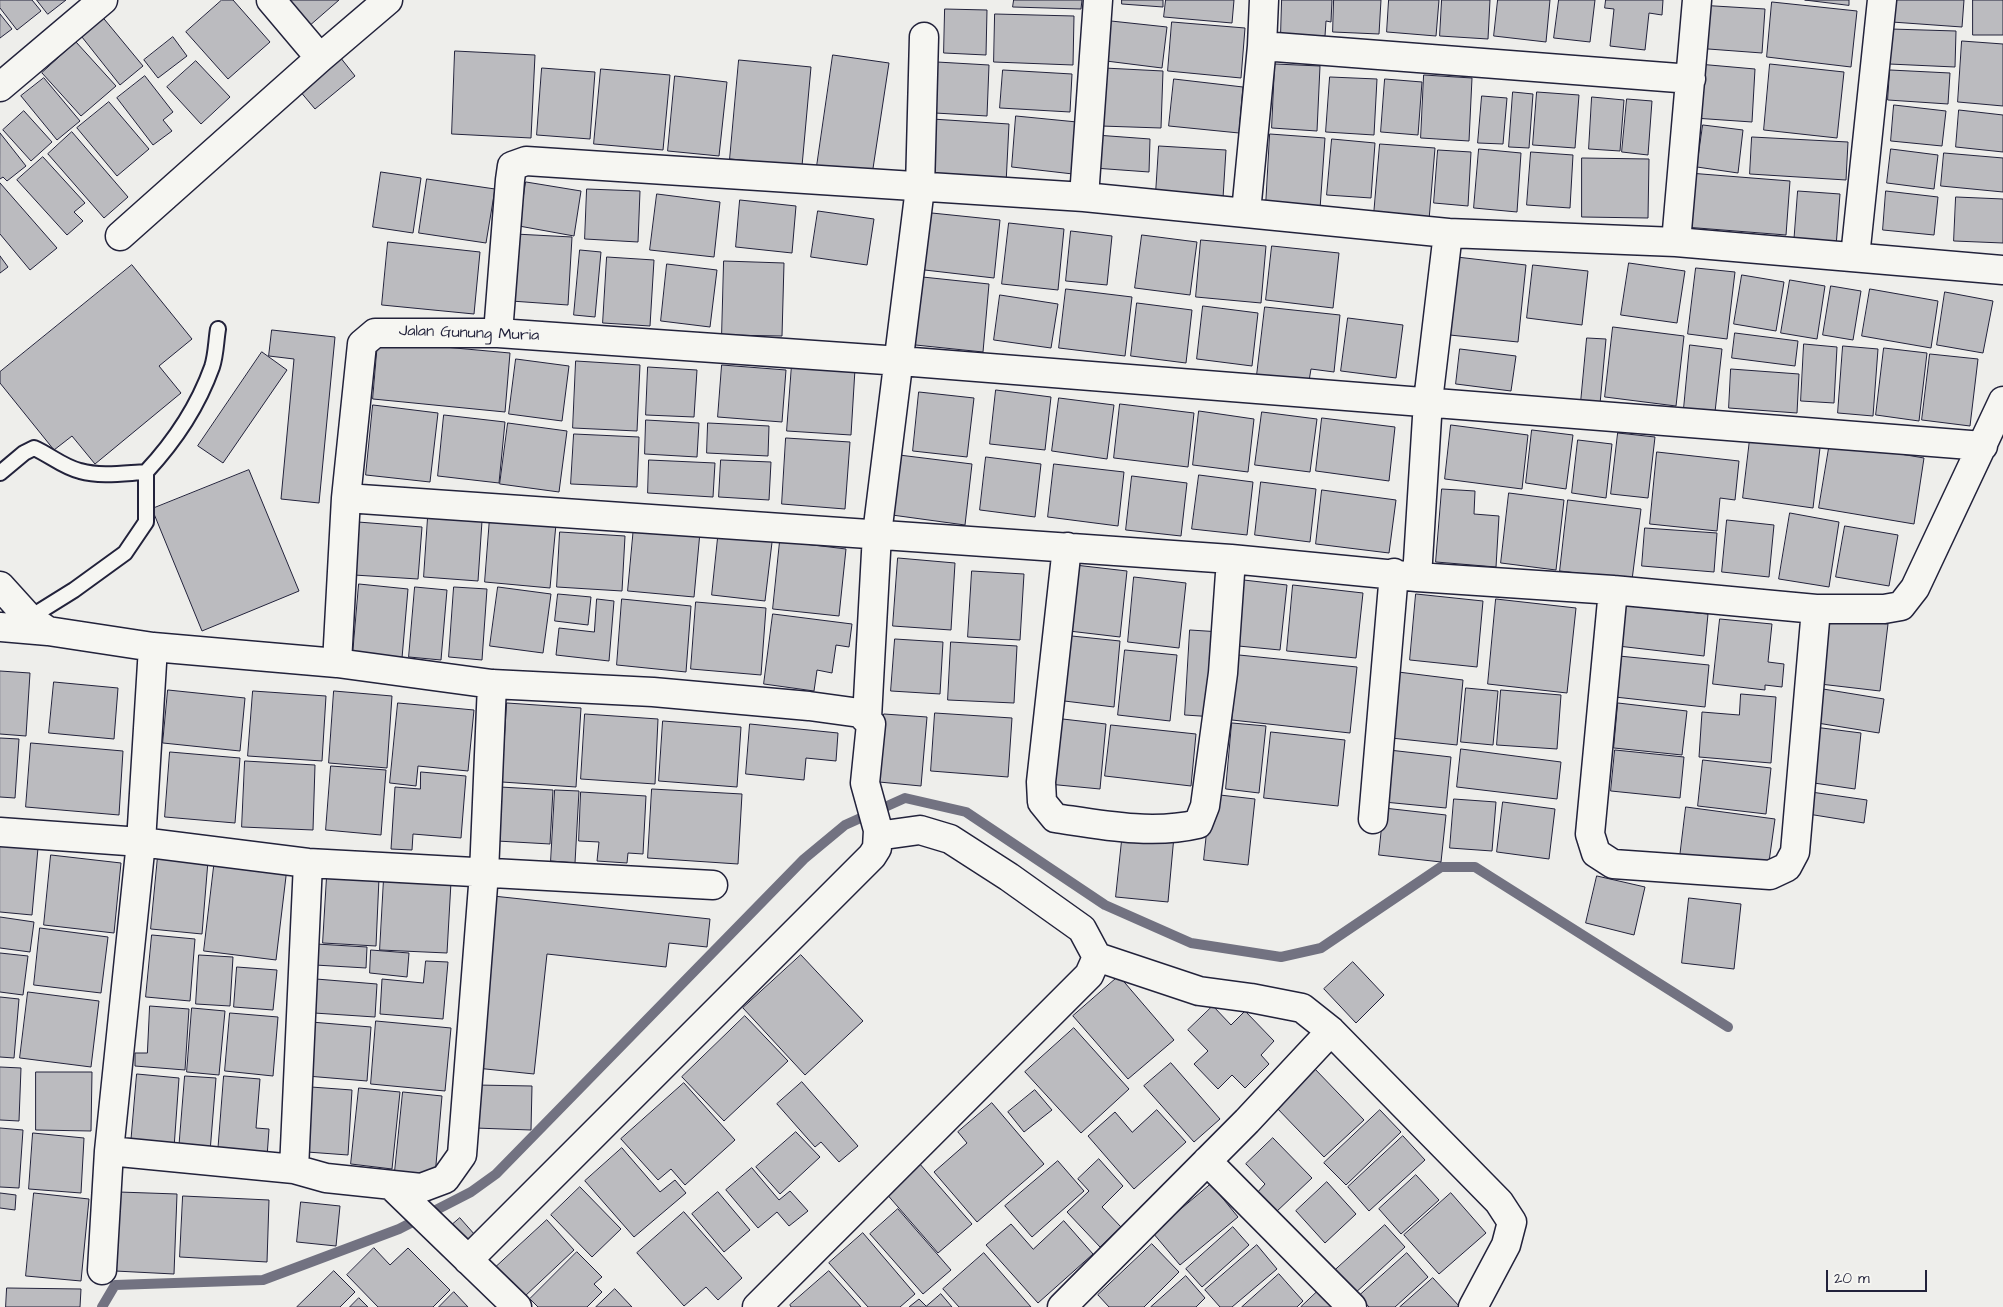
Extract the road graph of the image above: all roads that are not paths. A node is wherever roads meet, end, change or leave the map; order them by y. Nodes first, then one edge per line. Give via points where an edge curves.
1 (103, 0) edge
2 (271, 0) edge
3 (388, 0) edge
4 (1098, 0) edge
5 (1264, 0) edge
6 (1697, 0) edge
7 (1882, 0) edge
8 (924, 37) dead end
9 (1262, 46) junction
10 (320, 58) junction
11 (1691, 79) junction
12 (0, 87) edge
13 (920, 188) junction
14 (1084, 197) junction
15 (1246, 212) junction
16 (1448, 233) junction
17 (120, 236) dead end
18 (1676, 242) junction
19 (1855, 257) junction
20 (2003, 270) edge
21 (218, 329) dead end
22 (498, 334) junction
23 (900, 360) junction
24 (1428, 401) junction
25 (2003, 401) edge
26 (1983, 446) junction
27 (146, 472) junction
28 (0, 473) edge
29 (346, 498) junction
30 (877, 534) junction
31 (1067, 547) junction
32 (1231, 559) junction
33 (1405, 575) junction
34 (0, 586) edge
35 (1613, 590) junction
36 (1816, 610) junction
37 (38, 624) junction
38 (0, 627) edge
39 (153, 647) junction
40 (337, 663) junction
41 (492, 684) junction
42 (867, 718) junction
43 (1373, 819) dead end
44 (877, 826) junction
45 (0, 832) edge
46 (141, 842) junction
47 (308, 863) junction
48 (484, 873) junction
49 (713, 885) dead end
50 (1097, 957) junction
51 (1331, 1031) junction
52 (109, 1151) junction
53 (1207, 1161) junction
54 (294, 1169) junction
55 (400, 1194) junction
56 (468, 1260) junction
57 (102, 1270) dead end
58 (1072, 1304) edge
59 (517, 1307) edge
60 (757, 1307) edge
61 (1352, 1307) edge
62 (1473, 1307) edge

1 - 12 street
2 - 10 street
3 - 10 street
4 - 14 street
5 - 9 street
6 - 11 street
7 - 19 street
8 - 13 street
9 - 11 street
9 - 15 street
10 - 17 street
11 - 18 street
13 - 14 street
13 - 22 street via 526,161 512,166
13 - 23 street
14 - 15 street
15 - 16 street
16 - 18 street
16 - 24 street
18 - 19 street
19 - 20 street
21 - 27 lane via 212,366 192,410 165,451
22 - 23 street, Jalan Gunung Muria
22 - 29 street, Jalan Gunung Muria via 375,333 362,344
23 - 24 street, Jalan Gunung Muria
23 - 30 street
24 - 26 street, Jalan Gunung Muria
24 - 33 street
25 - 26 street
26 - 36 street via 1915,588 1901,606
27 - 28 lane via 104,474 80,471 34,448
27 - 37 lane via 146,522 125,553 74,590
29 - 30 street
29 - 40 street, Jalan Gunung Muria
30 - 31 street
30 - 42 street
31 - 32 street
31 - 32 street via 1041,782 1042,802 1055,818 1114,826 1178,829 1198,824 1205,806 1222,673
32 - 33 street
33 - 35 street
33 - 43 street
34 - 37 street
35 - 36 street
35 - 36 street via 1590,834 1596,852 1613,864 1770,875 1787,867 1795,852
37 - 38 street
37 - 39 street
39 - 40 street
39 - 46 street
40 - 41 street
41 - 42 street via 653,692 809,706 860,713
41 - 48 street
42 - 44 street via 871,724 865,783
44 - 50 street via 884,835 920,830 950,839 1009,876 1082,929
44 - 56 street via 878,848 872,856
45 - 46 street
46 - 47 street
46 - 52 street
47 - 48 street
47 - 54 street
48 - 49 street
48 - 55 street via 462,1155 445,1179
50 - 51 street via 1199,991 1302,1008
50 - 60 street via 1089,975
51 - 53 street
51 - 62 street via 1499,1202 1512,1222 1506,1245
52 - 54 street
52 - 57 street
53 - 58 street
53 - 61 street
54 - 55 street
55 - 56 street
56 - 59 street

